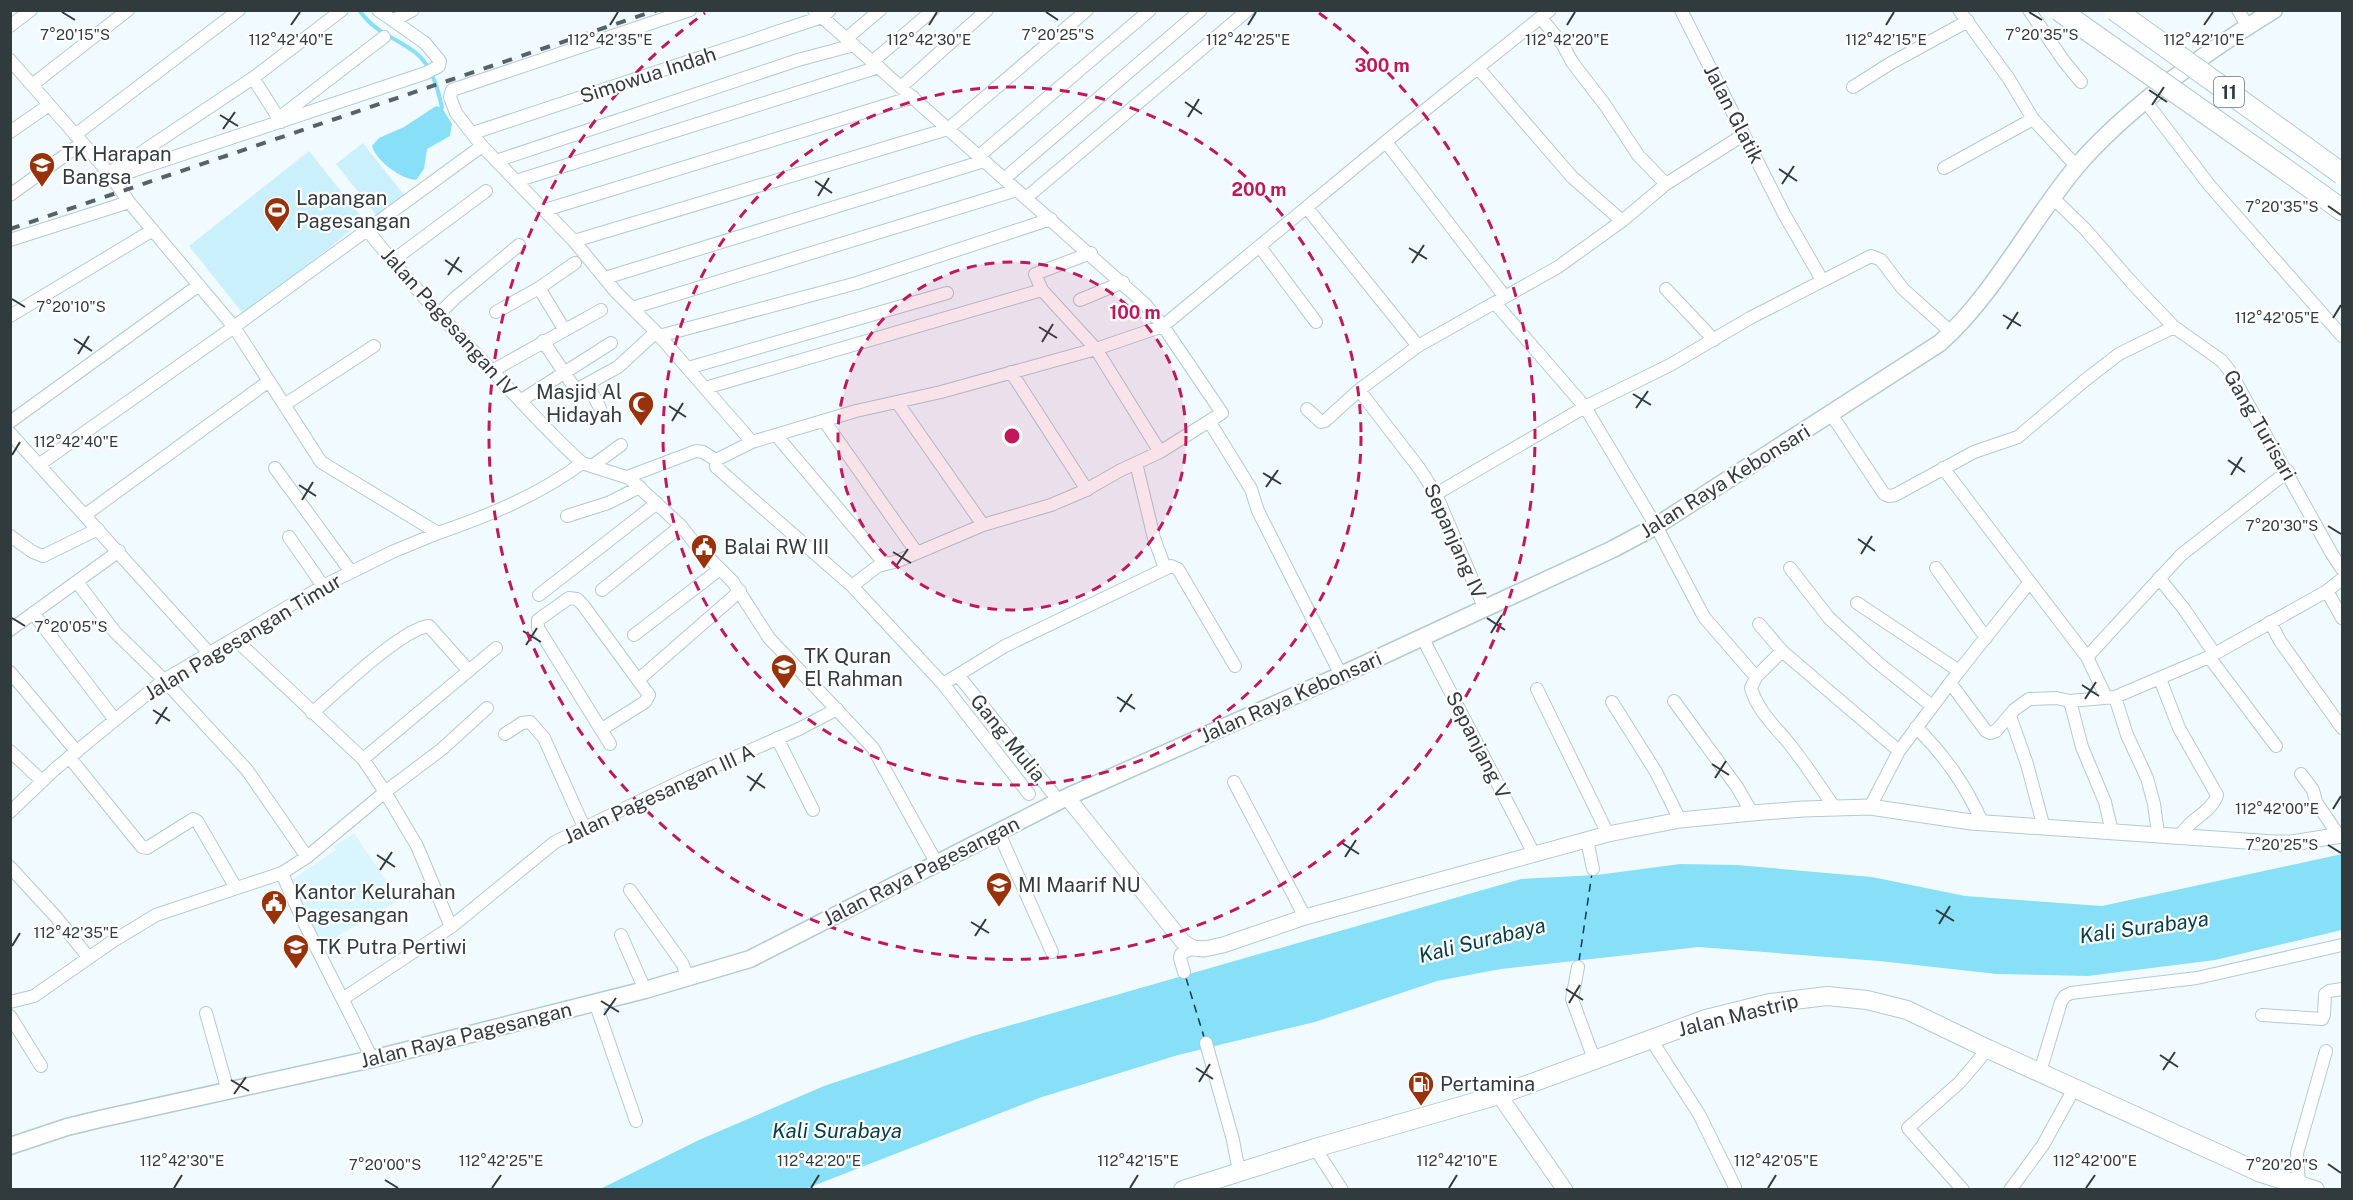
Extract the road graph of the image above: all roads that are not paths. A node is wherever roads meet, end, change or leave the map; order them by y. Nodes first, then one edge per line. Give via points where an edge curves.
1 (31, 10) edge
2 (128, 10) edge
3 (239, 10) edge
4 (342, 10) edge
5 (378, 10) edge
6 (413, 10) edge
7 (690, 10) edge
8 (880, 10) edge
9 (933, 10) edge
10 (987, 10) edge
11 (1087, 10) edge
12 (1150, 10) edge
13 (1202, 10) edge
14 (1248, 10) edge
15 (1681, 10) edge
16 (2029, 10) edge
17 (2059, 10) edge
18 (2115, 10) edge
19 (2238, 10) edge
20 (2274, 10) edge
21 (822, 13) edge
22 (1546, 14) edge
23 (1965, 14) edge
24 (394, 20) junction
25 (10, 26) edge
26 (2248, 27) junction
27 (384, 38) dead end
28 (850, 41) junction
29 (11, 61) edge
30 (876, 64) junction
31 (1478, 68) junction
32 (253, 78) junction
33 (2081, 82) dead end
34 (32, 85) junction
35 (901, 87) junction
36 (1853, 87) dead end
37 (913, 97) junction
38 (2146, 102) junction
39 (49, 105) junction
40 (280, 119) junction
41 (2033, 119) junction
42 (948, 129) junction
43 (10, 132) edge
44 (473, 133) junction
45 (1743, 135) junction
46 (79, 139) junction
47 (1386, 142) junction
48 (482, 146) junction
49 (981, 159) junction
50 (496, 161) junction
51 (2077, 167) junction
52 (1944, 168) dead end
53 (2343, 174) edge
54 (110, 175) junction
55 (1004, 178) junction
56 (516, 181) junction
57 (1666, 184) junction
58 (486, 191) dead end
59 (1022, 194) junction
60 (10, 195) edge
61 (2053, 198) junction
62 (129, 202) junction
63 (1307, 208) junction
64 (545, 210) junction
65 (2343, 210) edge
66 (1051, 219) junction
67 (1622, 221) junction
68 (153, 230) junction
69 (368, 231) junction
70 (10, 240) edge
71 (574, 241) junction
72 (519, 245) dead end
73 (1260, 247) junction
74 (1091, 254) junction
75 (392, 261) junction
76 (575, 262) dead end
77 (605, 278) junction
78 (1822, 280) junction
79 (1122, 282) junction
80 (199, 285) junction
81 (539, 288) junction
82 (1666, 289) dead end
83 (1041, 290) junction
84 (947, 293) dead end
85 (1080, 300) dead end
86 (1500, 300) junction
87 (632, 308) junction
88 (601, 310) dead end
89 (496, 312) dead end
90 (438, 315) junction
91 (10, 316) edge
92 (1316, 322) dead end
93 (1163, 326) junction
94 (234, 327) junction
95 (2175, 327) junction
96 (564, 329) junction
97 (1952, 333) junction
98 (654, 336) junction
99 (2343, 336) edge
100 (1714, 340) junction
101 (543, 341) junction
102 (611, 343) dead end
103 (374, 346) dead end
104 (1418, 346) junction
105 (1096, 349) junction
106 (688, 369) junction
107 (492, 371) junction
108 (1011, 372) junction
109 (564, 373) junction
110 (269, 381) junction
111 (588, 385) junction
112 (705, 388) junction
113 (1359, 390) junction
114 (520, 401) junction
115 (897, 402) junction
116 (284, 405) junction
117 (1585, 407) junction
118 (600, 408) dead end
119 (1307, 409) dead end
120 (1831, 414) junction
121 (1209, 421) junction
122 (10, 422) edge
123 (825, 422) junction
124 (776, 435) junction
125 (13, 438) edge
126 (752, 442) junction
127 (621, 445) dead end
128 (1160, 452) junction
129 (711, 457) junction
130 (1136, 463) junction
131 (40, 464) junction
132 (587, 465) junction
133 (275, 468) dead end
134 (1943, 468) junction
135 (2288, 471) junction
136 (633, 482) junction
137 (1087, 490) junction
138 (1436, 494) junction
139 (657, 503) junction
140 (85, 515) junction
141 (567, 516) dead end
142 (982, 525) junction
143 (681, 526) junction
144 (1656, 526) junction
145 (98, 529) junction
146 (438, 533) junction
147 (10, 536) edge
148 (288, 537) dead end
149 (119, 552) junction
150 (917, 553) junction
151 (885, 564) junction
152 (1165, 568) junction
153 (1790, 568) dead end
154 (1936, 568) dead end
155 (720, 569) junction
156 (2343, 569) edge
157 (351, 572) junction
158 (2159, 578) junction
159 (2343, 579) edge
160 (77, 582) junction
161 (2029, 584) junction
162 (323, 586) junction
163 (852, 586) junction
164 (602, 590) dead end
165 (740, 591) junction
166 (2327, 591) junction
167 (539, 595) dead end
168 (1857, 603) dead end
169 (1484, 607) junction
170 (33, 614) junction
171 (2343, 618) edge
172 (2270, 622) junction
173 (1760, 624) dead end
174 (10, 630) edge
175 (634, 635) dead end
176 (1422, 637) junction
177 (1986, 638) junction
178 (234, 639) junction
179 (496, 648) dead end
180 (1782, 651) junction
181 (209, 653) junction
182 (2212, 655) junction
183 (2087, 657) junction
184 (1234, 666) dead end
185 (468, 670) junction
186 (1959, 671) junction
187 (10, 672) edge
188 (958, 675) junction
189 (1341, 675) junction
190 (1756, 677) junction
191 (2160, 679) junction
192 (164, 680) junction
193 (638, 680) junction
194 (943, 684) junction
195 (1951, 684) junction
196 (1537, 689) dead end
197 (2111, 697) junction
198 (1674, 701) dead end
199 (2070, 701) junction
200 (1611, 702) dead end
201 (1932, 706) junction
202 (487, 708) dead end
203 (837, 709) junction
204 (312, 713) junction
205 (2010, 716) junction
206 (115, 720) junction
207 (1916, 727) junction
208 (2343, 728) edge
209 (602, 729) junction
210 (506, 734) dead end
211 (777, 738) junction
212 (610, 744) dead end
213 (2276, 746) dead end
214 (10, 751) edge
215 (1899, 751) junction
216 (73, 754) junction
217 (363, 759) junction
218 (2301, 774) dead end
219 (42, 781) junction
220 (1234, 782) dead end
221 (385, 792) junction
222 (1029, 794) dead end
223 (1063, 799) junction
224 (1870, 807) junction
225 (1835, 808) junction
226 (813, 810) dead end
227 (10, 813) edge
228 (1752, 813) junction
229 (1680, 820) junction
230 (1982, 822) junction
231 (584, 827) junction
232 (2044, 828) junction
233 (998, 831) junction
234 (2112, 832) junction
235 (1608, 834) junction
236 (2158, 834) junction
237 (2341, 835) edge
238 (2180, 837) junction
239 (1587, 840) junction
240 (1534, 854) junction
241 (307, 857) junction
242 (936, 862) junction
243 (10, 867) edge
244 (1593, 869) dead end
245 (282, 873) junction
246 (236, 888) junction
247 (630, 890) dead end
248 (1305, 917) junction
249 (452, 927) junction
250 (621, 935) dead end
251 (2343, 945) edge
252 (1193, 948) junction
253 (1052, 952) dead end
254 (89, 958) junction
255 (1578, 967) dead end
256 (1184, 972) dead end
257 (688, 977) junction
258 (2343, 989) edge
259 (645, 990) junction
260 (344, 998) junction
261 (10, 1002) edge
262 (595, 1002) junction
263 (206, 1013) dead end
264 (2262, 1015) dead end
265 (10, 1016) edge
266 (1650, 1038) junction
267 (1206, 1043) dead end
268 (1988, 1049) junction
269 (2326, 1051) dead end
270 (372, 1059) junction
271 (1594, 1059) junction
272 (41, 1066) dead end
273 (2040, 1072) junction
274 (2075, 1088) junction
275 (228, 1091) junction
276 (1499, 1095) junction
277 (636, 1122) dead end
278 (10, 1146) edge
279 (1315, 1148) junction
280 (1239, 1172) junction
281 (1735, 1187) dead end
282 (2310, 1188) edge
283 (1183, 1190) edge
284 (1342, 1190) edge
285 (1565, 1190) edge
286 (1963, 1190) edge
287 (2010, 1190) edge

1 - 25 street
2 - 34 street
3 - 46 street
4 - 32 street
5 - 24 street
6 - 24 street
7 - 44 street via 452,90 450,97 456,113
8 - 28 street
9 - 30 street
10 - 35 street
11 - 42 street
12 - 49 street
13 - 55 street
14 - 59 street
15 - 45 street, Jalan Glatik
16 - 33 street
17 - 65 highway, 11, bridge
18 - 53 highway, 11, bridge
19 - 26 street
20 - 26 main road, Jalan Raya Kebonsari
21 - 28 street
21 - 44 street, Simowua Indah
22 - 31 street
22 - 57 street via 1572,62 1638,155
23 - 36 street
23 - 41 street
24 - 40 street via 425,43 439,66
26 - 38 main road, Jalan Raya Kebonsari via 2212,49
27 - 40 street
28 - 30 street
28 - 50 street
29 - 34 street
30 - 35 street
30 - 56 street
31 - 47 street
31 - 67 street via 1572,177
32 - 40 street
32 - 54 street
34 - 39 street
35 - 37 street
37 - 42 street
37 - 64 street
38 - 51 main road, Jalan Raya Kebonsari
38 - 99 street via 2210,186
39 - 43 street
39 - 46 street
40 - 54 street
41 - 51 street
41 - 52 street
42 - 49 street
42 - 71 street
44 - 48 street
45 - 57 street
45 - 78 street, Jalan Glatik
46 - 54 street
46 - 60 street
47 - 63 street
47 - 86 street
48 - 50 street
48 - 69 street
49 - 55 street
49 - 77 street
50 - 56 street
51 - 61 main road, Jalan Raya Kebonsari
54 - 62 street
55 - 59 street
56 - 64 street
57 - 67 street
58 - 75 street
59 - 66 street
59 - 87 street
61 - 95 street, Gang Turisari
61 - 97 main road, Jalan Raya Kebonsari
62 - 68 street
62 - 70 street
63 - 73 street
63 - 104 street
64 - 71 street
66 - 74 street
66 - 98 street via 857,283
67 - 86 street via 1558,267
68 - 80 street
68 - 91 street
69 - 75 street, Jalan Pagesangan IV
69 - 94 street
71 - 77 street
72 - 90 street
73 - 92 street
73 - 93 street
74 - 79 street
74 - 83 street via 1035,274
75 - 90 street, Jalan Pagesangan IV
76 - 81 street
77 - 87 street
78 - 97 street via 1875,257 1912,298
78 - 100 street
79 - 85 street
79 - 93 street
80 - 94 street
80 - 122 street
81 - 89 street
81 - 96 street
82 - 100 street
83 - 105 street
83 - 112 street
84 - 106 street
86 - 104 street
86 - 117 street
87 - 98 street
88 - 96 street
90 - 107 street, Jalan Pagesangan IV
93 - 105 street
93 - 121 street via 1222,413
94 - 110 street
94 - 131 street
95 - 134 street via 2119,354 2018,437
95 - 135 street, Gang Turisari via 2223,361
96 - 101 street
97 - 120 main road, Jalan Raya Kebonsari
98 - 106 street
98 - 111 street via 618,367
100 - 117 street
101 - 107 street
101 - 109 street
102 - 109 street
103 - 116 street
104 - 113 street
105 - 108 street
105 - 128 street
106 - 112 street
107 - 114 street, Jalan Pagesangan IV
108 - 115 street
108 - 137 street
109 - 111 street via 574,390
109 - 114 street
110 - 116 street
110 - 140 street
111 - 118 street
112 - 126 street
113 - 119 street via 1323,422
113 - 138 street, Sepanjang IV
114 - 132 street, Jalan Pagesangan IV
115 - 123 street
115 - 142 street
116 - 146 street via 324,465
117 - 138 street
117 - 144 street
120 - 134 street via 1884,494 1896,495
120 - 144 main road, Jalan Raya Kebonsari
121 - 128 street
121 - 189 street via 1251,489 1258,511
123 - 124 street
123 - 150 street
124 - 126 street
124 - 151 street
125 - 131 street
126 - 129 street
127 - 132 street
128 - 130 street
129 - 136 street via 696,451
129 - 163 street via 716,467
130 - 137 street
130 - 152 street
131 - 140 street
132 - 136 street, Jalan Pagesangan IV
132 - 146 street via 479,519
133 - 157 street
134 - 161 street
135 - 156 street, Gang Turisari
135 - 158 street via 2181,555
136 - 139 street, Jalan Pagesangan IV
136 - 141 street via 608,503
137 - 142 street via 1051,506
138 - 169 street, Sepanjang IV
139 - 143 street, Jalan Pagesangan IV
139 - 167 street
140 - 145 street
142 - 150 street
143 - 155 street, Jalan Pagesangan IV
143 - 164 street
144 - 169 main road, Jalan Raya Kebonsari
144 - 190 street via 1704,617
145 - 147 street via 43,556
145 - 149 street
146 - 157 street, Jalan Pagesangan Timur
148 - 162 street
149 - 160 street
149 - 181 street
150 - 151 street
151 - 163 street
152 - 184 street via 1178,570
152 - 188 street via 1005,646
153 - 201 street via 1829,618
154 - 177 street
155 - 165 street, Jalan Pagesangan IV
155 - 175 street
157 - 162 street, Jalan Pagesangan Timur
158 - 182 street via 2184,609
158 - 183 street
159 - 166 street
160 - 170 street
160 - 192 street via 114,632
161 - 177 street
161 - 183 street
162 - 178 street, Jalan Pagesangan Timur
163 - 194 street
165 - 193 street
165 - 203 street, Jalan Pagesangan IV via 769,638
166 - 171 street
166 - 172 street
168 - 186 street
169 - 176 main road, Jalan Raya Kebonsari
170 - 174 street
170 - 206 street
172 - 182 street
172 - 208 street
173 - 180 street
176 - 189 main road, Jalan Raya Kebonsari
176 - 240 street, Sepanjang V
177 - 186 street
178 - 181 street, Jalan Pagesangan Timur
178 - 204 street
179 - 185 street
180 - 190 street
180 - 215 street
181 - 192 street, Jalan Pagesangan Timur
182 - 191 street
182 - 213 street
183 - 197 street
185 - 204 street via 429,626 419,627
185 - 217 street
186 - 195 street
187 - 216 street
188 - 194 street
188 - 223 street, Gang Mulia
189 - 223 main road, Jalan Raya Kebonsari
190 - 225 street via 1751,688 1767,720
191 - 197 street
191 - 238 street via 2179,728 2217,795 2214,803
192 - 206 street, Jalan Pagesangan Timur
192 - 241 street via 247,770
193 - 209 street via 649,698
193 - 209 street via 577,599 569,598 538,620 538,628
194 - 222 street
195 - 201 street
195 - 205 street via 1990,733
196 - 235 street
197 - 199 street
197 - 236 street via 2147,778
198 - 228 street
199 - 205 street via 2029,699
199 - 234 street
200 - 229 street via 1656,772
201 - 207 street
202 - 221 street via 442,749
203 - 211 street, Jalan Pagesangan III A
203 - 242 street, Jalan Pagesangan IV via 873,748
204 - 217 street
205 - 232 street
206 - 216 street, Jalan Pagesangan Timur
207 - 215 street
207 - 230 street via 1941,751
209 - 212 street
210 - 231 street via 530,722 544,738
211 - 226 street
211 - 231 street, Jalan Pagesangan III A
214 - 219 street
215 - 224 street
216 - 219 street, Jalan Pagesangan Timur
216 - 246 street via 144,848 193,819
217 - 221 street
218 - 237 street
219 - 227 street, Jalan Pagesangan Timur
220 - 248 street
221 - 241 street
221 - 249 street via 417,846
223 - 233 main road, Jalan Raya Pagesangan
223 - 252 street via 1183,942
224 - 225 street
224 - 230 street
225 - 228 street
228 - 229 street
229 - 235 street
230 - 232 street
231 - 249 street, Jalan Pagesangan III A via 555,842
232 - 234 street
233 - 242 main road, Jalan Raya Pagesangan
233 - 253 street
234 - 236 street
235 - 239 street
236 - 238 street
237 - 238 street via 2283,843
239 - 240 street
239 - 244 street
240 - 248 street
241 - 245 street
242 - 257 main road, Jalan Raya Pagesangan via 750,958
243 - 254 street
245 - 246 street
245 - 260 street via 300,918
246 - 254 street via 156,915
247 - 257 street
248 - 252 street via 1222,945
249 - 260 street, Jalan Pagesangan III A
250 - 259 street
251 - 273 street via 2197,978 2071,993 2061,1002
252 - 256 street via 1181,954
254 - 261 street via 34,996
255 - 271 street via 1572,999
257 - 259 main road, Jalan Raya Pagesangan
258 - 264 street via 2325,994 2322,1019
259 - 262 main road, Jalan Raya Pagesangan
260 - 270 street
262 - 270 main road, Jalan Raya Pagesangan
262 - 277 street
263 - 275 street
265 - 272 street
266 - 268 main road, Jalan Mastrip via 1770,1003 1827,996 1907,1010
266 - 271 main road, Jalan Mastrip
266 - 281 street via 1699,1114
267 - 280 street
268 - 273 main road, Jalan Mastrip
268 - 286 street via 1959,1083 1908,1128
269 - 282 street via 2297,1153
270 - 275 main road, Jalan Raya Pagesangan
271 - 276 main road, Jalan Mastrip
273 - 274 main road, Jalan Mastrip
274 - 282 main road, Jalan Mastrip via 2261,1173
274 - 287 street via 2043,1145
275 - 278 main road, Jalan Raya Pagesangan via 78,1124
276 - 279 main road, Jalan Mastrip
276 - 285 street
279 - 280 main road, Jalan Mastrip
279 - 284 street
280 - 283 main road, Jalan Mastrip

